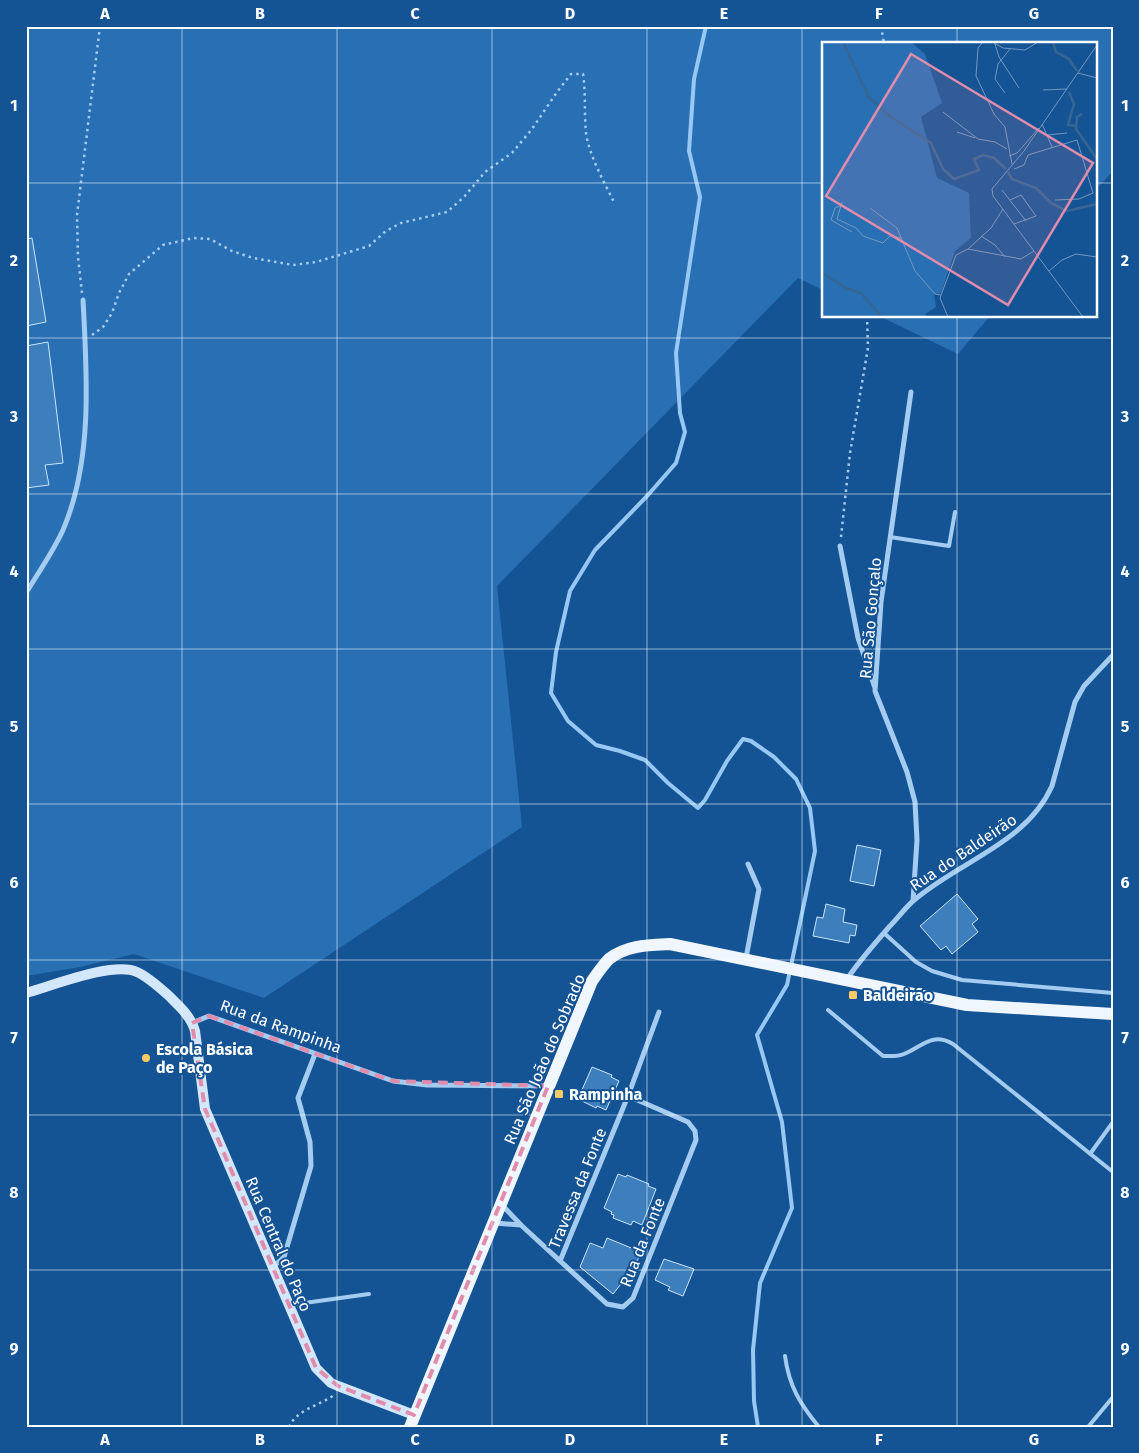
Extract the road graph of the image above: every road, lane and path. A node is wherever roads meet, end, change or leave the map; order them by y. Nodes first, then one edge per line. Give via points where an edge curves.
1 (100, 26) edge
2 (881, 26) edge
3 (884, 42) edge
4 (614, 202) dead end
5 (83, 300) joint
6 (867, 318) edge
7 (85, 340) junction
8 (911, 392) dead end
9 (955, 512) dead end
10 (890, 537) junction
11 (840, 546) joint
12 (26, 593) edge
13 (1113, 655) edge
14 (876, 691) junction
15 (748, 864) dead end
16 (913, 901) junction
17 (884, 933) junction
18 (746, 959) junction
19 (847, 979) junction
20 (26, 993) edge
21 (1113, 993) edge
22 (828, 1010) dead end
23 (659, 1012) dead end
24 (1113, 1014) edge
25 (192, 1023) junction
26 (315, 1054) junction
27 (548, 1086) junction
28 (628, 1096) junction
29 (1113, 1122) edge
30 (1090, 1154) junction
31 (1113, 1172) edge
32 (500, 1203) junction
33 (492, 1223) junction
34 (522, 1226) junction
35 (560, 1261) junction
36 (273, 1267) junction
37 (370, 1294) dead end
38 (288, 1305) junction
39 (785, 1356) dead end
40 (338, 1386) junction
41 (1113, 1397) edge
42 (412, 1421) edge
43 (289, 1427) edge
44 (819, 1427) edge
45 (1088, 1427) edge

1 - 5 path via 77,215
2 - 3 path
4 - 7 path via 586,134 583,74 571,74 512,153 485,172 447,212 401,223 369,246 316,262 293,265 232,252 210,239 193,238 164,245 129,274 107,320
5 - 7 street
6 - 11 path via 868,348 850,453
7 - 12 street via 88,391 79,484 62,531
8 - 10 street, Rua São Gonçalo
9 - 10 lane via 949,546
10 - 14 street, Rua São Gonçalo via 881,602
11 - 14 street via 858,638
13 - 16 street, Rua do Baldeirão via 1084,686 1075,702 1052,786 1026,825
14 - 16 street, Rua São Gonçalo via 915,802 917,840
15 - 18 street via 759,889
16 - 17 street, Rua do Baldeirão
17 - 19 street, Rua do Baldeirão
17 - 21 lane via 916,962 932,971 962,980
18 - 19 main road, Rua São João do Sobrado
18 - 27 main road, Rua São João do Sobrado via 670,944 645,945 610,959 592,981
19 - 24 main road, Rua São João do Sobrado via 967,1005
20 - 25 street via 81,976 115,970 136,972 158,986
22 - 30 lane via 884,1056 894,1057 937,1038 944,1039
23 - 28 street, Travessa da Fonte
25 - 26 street, Rua da Rampinha via 209,1016
25 - 36 street, Rua Central do Paço via 206,1109
26 - 27 street, Rua da Rampinha via 393,1081 427,1085
26 - 36 street via 298,1098 310,1142 311,1166 284,1257
27 - 32 main road, Rua São João do Sobrado
28 - 35 street, Travessa da Fonte
28 - 35 street, Rua da Fonte via 688,1122 695,1131 696,1140 633,1298 623,1307 607,1304
29 - 30 lane
30 - 31 lane
32 - 33 main road, Rua São João do Sobrado
32 - 34 street, Rua da Fonte
33 - 34 street
33 - 42 main road, Rua São João do Sobrado
34 - 35 street, Rua da Fonte
36 - 38 street, Rua Central do Paço
37 - 38 lane
38 - 40 street, Rua Central do Paço via 316,1368
39 - 44 lane via 787,1374 796,1396
40 - 42 street, Rua Central do Paço
40 - 43 path via 333,1396 302,1412
41 - 45 lane

